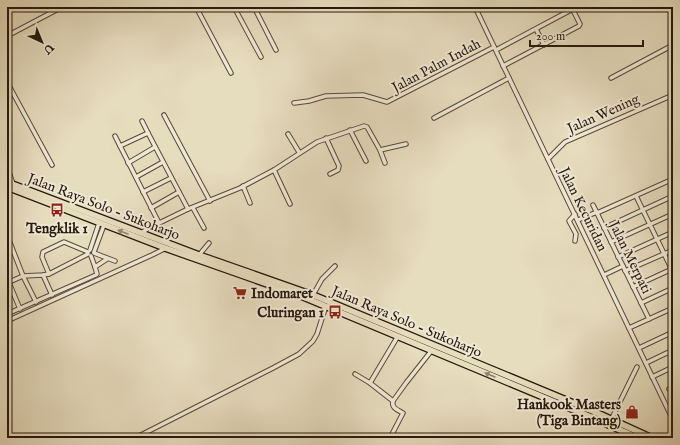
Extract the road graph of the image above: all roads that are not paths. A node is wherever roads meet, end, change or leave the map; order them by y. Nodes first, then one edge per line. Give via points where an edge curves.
1 (62, 7) edge
2 (196, 7) edge
3 (234, 7) edge
4 (254, 7) edge
5 (475, 7) edge
6 (670, 7) edge
7 (673, 14) edge
8 (536, 29) junction
9 (7, 36) edge
10 (544, 45) junction
11 (673, 45) edge
12 (495, 48) junction
13 (276, 50) dead end
14 (261, 57) dead end
15 (503, 66) junction
16 (231, 73) dead end
17 (509, 78) junction
18 (611, 78) dead end
19 (7, 82) edge
20 (673, 95) edge
21 (294, 103) dead end
22 (164, 115) dead end
23 (434, 118) dead end
24 (142, 121) dead end
25 (350, 130) junction
26 (148, 133) junction
27 (288, 134) dead end
28 (115, 136) dead end
29 (326, 138) junction
30 (406, 144) dead end
31 (120, 146) junction
32 (155, 147) junction
33 (380, 150) junction
34 (299, 152) junction
35 (548, 159) junction
36 (366, 161) dead end
37 (163, 162) junction
38 (128, 163) junction
39 (385, 163) dead end
40 (52, 165) dead end
41 (7, 166) edge
42 (274, 170) junction
43 (330, 174) dead end
44 (136, 177) junction
45 (171, 178) junction
46 (673, 179) edge
47 (9, 184) edge
48 (243, 186) junction
49 (144, 192) junction
50 (179, 192) junction
51 (636, 196) junction
52 (673, 196) edge
53 (210, 201) junction
54 (250, 203) dead end
55 (290, 204) dead end
56 (593, 205) dead end
57 (152, 208) junction
58 (193, 208) junction
59 (188, 209) junction
60 (643, 210) junction
61 (597, 212) junction
62 (574, 214) junction
63 (673, 214) edge
64 (578, 220) junction
65 (159, 223) junction
66 (101, 224) junction
67 (650, 224) junction
68 (204, 228) dead end
69 (604, 228) junction
70 (673, 232) edge
71 (7, 235) edge
72 (140, 235) junction
73 (657, 239) junction
74 (575, 240) dead end
75 (611, 242) junction
76 (209, 243) dead end
77 (169, 244) junction
78 (165, 248) junction
79 (673, 250) edge
80 (91, 253) junction
81 (664, 254) junction
82 (198, 255) junction
83 (618, 257) junction
84 (107, 259) junction
85 (114, 261) dead end
86 (335, 266) dead end
87 (623, 266) junction
88 (95, 267) junction
89 (673, 270) edge
90 (626, 271) junction
91 (48, 274) junction
92 (604, 275) junction
93 (23, 276) junction
94 (43, 276) junction
95 (8, 281) edge
96 (633, 287) junction
97 (673, 288) edge
98 (52, 295) junction
99 (313, 295) junction
100 (36, 302) junction
101 (641, 303) junction
102 (326, 306) junction
103 (20, 308) junction
104 (673, 308) edge
105 (345, 311) junction
106 (7, 314) edge
107 (358, 317) junction
108 (648, 319) junction
109 (7, 321) edge
110 (629, 328) junction
111 (673, 332) edge
112 (398, 336) junction
113 (639, 348) junction
114 (432, 350) junction
115 (673, 350) edge
116 (646, 363) junction
117 (637, 367) dead end
118 (673, 367) edge
119 (355, 374) dead end
120 (652, 377) junction
121 (370, 383) junction
122 (393, 401) junction
123 (566, 404) junction
124 (673, 409) edge
125 (669, 411) junction
126 (593, 415) junction
127 (611, 420) junction
128 (673, 420) edge
129 (135, 438) edge
130 (390, 438) edge
131 (638, 438) edge
132 (652, 438) edge

1 - 9 street
2 - 16 street
3 - 14 street
4 - 13 street
5 - 12 street, Jalan Kecuridan
6 - 7 street
8 - 10 street
8 - 10 street, Jalan Palm Indah via 574,10 579,26
8 - 12 street, Jalan Palm Indah
10 - 15 street
11 - 18 street
12 - 15 street, Jalan Kecuridan
12 - 21 street, Jalan Palm Indah via 388,102 363,95 326,96
15 - 17 street, Jalan Kecuridan
17 - 23 street
17 - 35 street, Jalan Kecuridan
19 - 40 street
20 - 35 street, Jalan Wening via 565,142
22 - 53 street
24 - 26 street
25 - 29 street
25 - 33 street via 366,126
25 - 36 street
26 - 31 street
26 - 32 street
27 - 34 street
28 - 31 street
29 - 34 street
29 - 43 street via 339,166 338,170
30 - 33 street
31 - 38 street
32 - 37 street
32 - 38 street
33 - 39 street
34 - 42 street
35 - 62 street, Jalan Kecuridan
37 - 44 street
37 - 45 street
38 - 44 street
41 - 47 street
42 - 48 street
42 - 55 street
44 - 49 street
45 - 49 street
45 - 50 street
46 - 51 street
47 - 66 main road, Jalan Raya Solo - Sukoharjo
47 - 72 main road, Jalan Raya Solo - Sukoharjo
48 - 53 street
48 - 54 street
49 - 57 street
50 - 57 street
50 - 59 street
51 - 60 street
51 - 61 street
52 - 60 street
53 - 58 street
56 - 61 street, Jalan Merpati
57 - 65 street
58 - 59 street
58 - 68 street
59 - 65 street
60 - 67 street
60 - 69 street
61 - 64 street
61 - 69 street, Jalan Merpati
62 - 64 street, Jalan Kecuridan
62 - 74 street via 569,220 576,234
63 - 67 street
64 - 92 street, Jalan Kecuridan
65 - 72 street
72 -> 66 main road, Jalan Raya Solo - Sukoharjo
66 - 80 street
67 - 73 street
67 - 75 street
69 - 75 street, Jalan Merpati
70 - 73 street
71 - 93 street
72 - 77 main road, Jalan Raya Solo - Sukoharjo
72 - 78 main road, Jalan Raya Solo - Sukoharjo
73 - 81 street
73 - 83 street
75 - 83 street, Jalan Merpati
76 - 82 street
77 - 78 street
77 - 82 main road, Jalan Raya Solo - Sukoharjo
78 - 102 main road, Jalan Raya Solo - Sukoharjo
78 - 109 street
79 - 81 street
80 - 84 street
80 - 88 street
80 - 91 street
80 - 91 street via 64,242 43,252 42,257
81 - 89 street
81 - 90 street
82 - 99 main road, Jalan Raya Solo - Sukoharjo
83 - 87 street, Jalan Merpati
84 - 85 street
84 - 88 street
86 - 99 street via 322,279
87 - 90 street, Jalan Merpati
87 - 92 street
88 - 98 street via 96,275
89 - 96 street
90 - 96 street, Jalan Merpati
91 - 94 street
92 - 110 street, Jalan Kecuridan
93 - 94 street
93 - 95 street
93 - 100 street
94 - 98 street
95 - 103 street
96 - 101 street, Jalan Merpati
97 - 101 street
98 - 100 street
99 - 105 main road, Jalan Raya Solo - Sukoharjo
100 - 103 street
101 - 108 street, Jalan Merpati
102 - 105 main road, Jalan Raya Solo - Sukoharjo
102 - 129 street via 317,334 310,345 299,354
103 - 106 street
104 - 108 street
105 - 107 main road, Jalan Raya Solo - Sukoharjo
107 - 112 main road, Jalan Raya Solo - Sukoharjo
107 - 123 main road, Jalan Raya Solo - Sukoharjo
108 - 110 street
110 - 113 street, Jalan Kecuridan
111 - 113 street
112 - 114 main road, Jalan Raya Solo - Sukoharjo
112 - 121 street
113 - 116 street, Jalan Kecuridan
114 - 122 street
123 -> 114 main road, Jalan Raya Solo - Sukoharjo
115 - 116 street
116 - 120 street, Jalan Kecuridan
117 - 127 street
118 - 120 street
119 - 121 street
120 - 125 street, Jalan Kecuridan
121 - 122 street
122 - 130 street via 394,407 403,413
123 - 126 main road, Jalan Raya Solo - Sukoharjo
124 - 125 street
125 - 128 street, Jalan Kecuridan
126 - 127 main road
126 - 131 main road
127 - 132 main road

